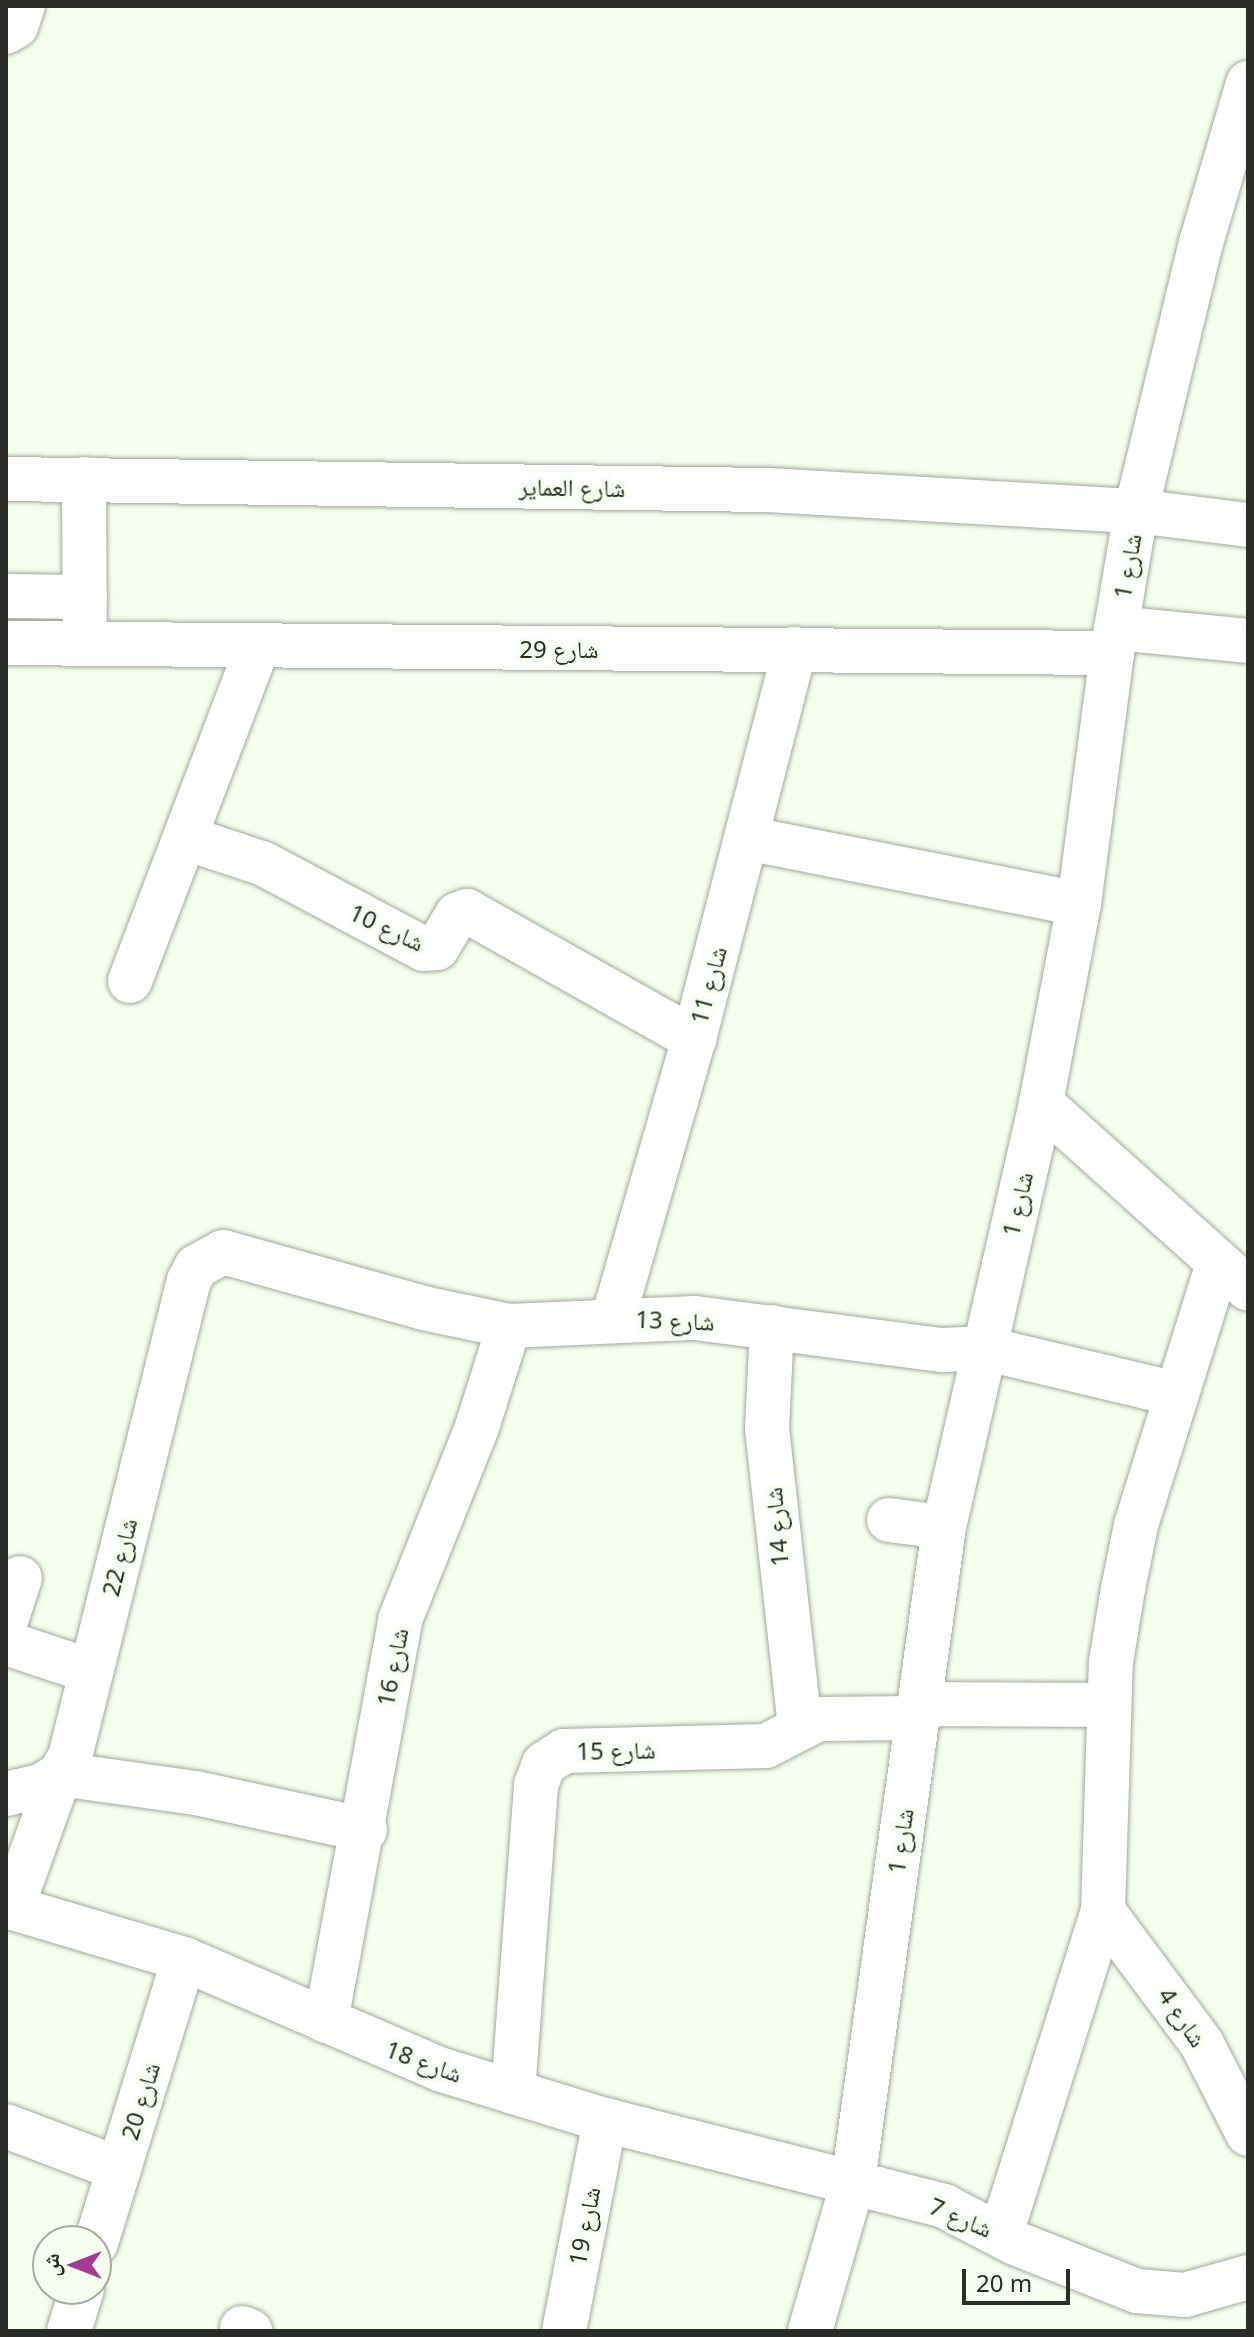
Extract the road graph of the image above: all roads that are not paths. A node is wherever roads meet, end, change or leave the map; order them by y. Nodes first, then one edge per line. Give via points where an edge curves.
1 (23, 6) edge
2 (6, 32) edge
3 (1248, 83) edge
4 (6, 479) edge
5 (84, 479) junction
6 (1136, 511) junction
7 (1248, 525) edge
8 (6, 596) edge
9 (85, 597) junction
10 (1114, 640) junction
11 (1248, 641) edge
12 (6, 643) edge
13 (85, 644) junction
14 (257, 648) junction
15 (795, 649) junction
16 (186, 838) junction
17 (746, 838) junction
18 (1079, 904) junction
19 (130, 981) dead end
20 (694, 1039) junction
21 (1041, 1103) junction
22 (1233, 1276) edge
23 (189, 1281) joint
24 (613, 1319) junction
25 (509, 1326) junction
26 (772, 1327) junction
27 (983, 1348) junction
28 (1176, 1394) junction
29 (889, 1520) dead end
30 (944, 1527) junction
31 (20, 1578) dead end
32 (6, 1621) edge
33 (6, 1643) edge
34 (90, 1671) junction
35 (1109, 1705) junction
36 (920, 1711) junction
37 (800, 1726) junction
38 (60, 1774) junction
39 (6, 1794) edge
40 (365, 1830) junction
41 (9, 1907) edge
42 (1103, 1911) junction
43 (184, 1959) junction
44 (326, 2021) junction
45 (513, 2092) junction
46 (605, 2120) junction
47 (6, 2126) edge
48 (1248, 2134) edge
49 (119, 2169) junction
50 (853, 2182) junction
51 (102, 2225) edge
52 (1001, 2234) junction
53 (1248, 2277) edge
54 (77, 2305) edge
55 (69, 2331) edge
56 (564, 2331) edge
57 (810, 2331) edge

1 - 2 street via 16,26
3 - 6 street, شارع 1 via 1201,243
4 - 5 street, شارع العماير
5 - 6 street, شارع العماير via 768,490
5 - 9 street
6 - 7 street, شارع العماير
6 - 10 street, شارع 1
8 - 9 street
9 - 13 street
10 - 11 street, شارع 29
10 - 15 street, شارع 29
10 - 18 street, شارع 1
12 - 13 street, شارع 29
13 - 14 street, شارع 29
14 - 15 street, شارع 29
14 - 16 street
15 - 17 street, شارع 11
16 - 19 street
16 - 20 street, شارع 10 via 264,864 424,949 437,948 457,915 467,911
17 - 18 street
17 - 20 street, شارع 11
18 - 21 street, شارع 1
20 - 24 street, شارع 11
21 - 22 street
21 - 27 street, شارع 1
22 - 28 street
23 - 25 street, شارع 13 via 208,1257 239,1253 423,1308
23 - 34 street, شارع 22
24 - 25 street, شارع 13
24 - 26 street, شارع 13 via 695,1318
25 - 40 street, شارع 16 via 472,1439 400,1620 388,1667
26 - 27 street, شارع 13 via 943,1350
26 - 37 street, شارع 14 via 767,1428
27 - 28 street, شارع 13
27 - 30 street, شارع 1
28 - 35 street via 1136,1525 1111,1662
29 - 30 street
30 - 36 street, شارع 1
31 - 32 street
33 - 34 street
34 - 38 street, شارع 22 via 70,1757
35 - 36 street, شارع 15
35 - 42 street
36 - 37 street, شارع 15 via 818,1719
36 - 50 street, شارع 1
37 - 45 street, شارع 15 via 766,1746 564,1751 544,1764 536,1785
38 - 39 street via 41,1786
38 - 40 street via 196,1793
38 - 41 street, شارع 22
40 - 44 street, شارع 16
41 - 43 street, شارع 18
42 - 48 street, شارع 4 via 1202,2044
42 - 52 street
43 - 44 street, شارع 18
43 - 49 street, شارع 20
44 - 45 street, شارع 18 via 405,2056
45 - 46 street, شارع 18
46 - 50 street, شارع 18
46 - 56 street, شارع 19
47 - 49 street
49 - 51 street, شارع 20
50 - 52 street, شارع 7 via 944,2206
50 - 57 street, شارع 1
52 - 53 street, شارع 7 via 1137,2291 1185,2295
54 - 55 street

